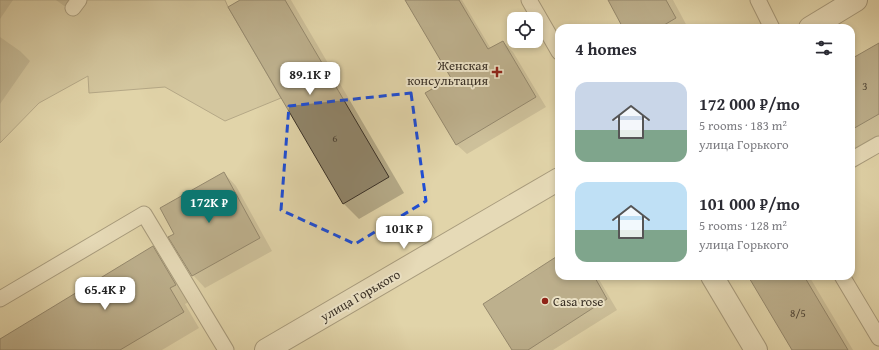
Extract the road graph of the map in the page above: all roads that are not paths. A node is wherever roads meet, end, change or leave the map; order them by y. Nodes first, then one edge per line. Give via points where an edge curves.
1 (529, 0) edge
2 (758, 0) edge
3 (856, 0) edge
4 (770, 24) edge
5 (817, 24) edge
6 (555, 45) edge
7 (879, 144) edge
8 (855, 158) edge
9 (555, 181) edge
10 (714, 280) edge
11 (844, 280) edge
12 (0, 299) edge
13 (879, 338) edge
14 (287, 345) edge
15 (226, 350) edge
16 (266, 350) edge
17 (756, 350) edge

1 - 6 lane
2 - 4 lane
3 - 5 street
7 - 8 lane
9 - 14 street, улица Горького
10 - 17 street
11 - 13 lane
12 - 15 lane via 144,214
14 - 16 street, улица Горького

